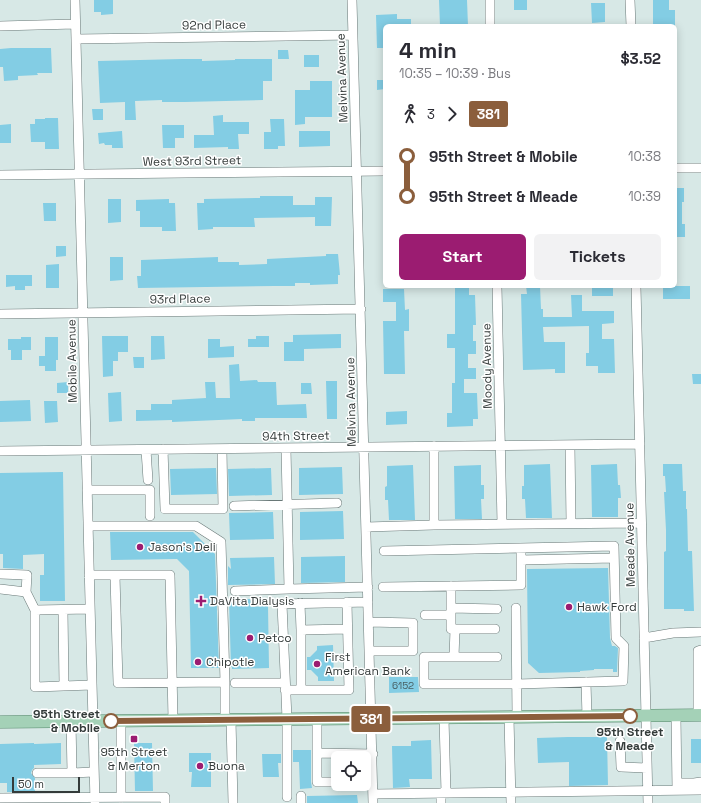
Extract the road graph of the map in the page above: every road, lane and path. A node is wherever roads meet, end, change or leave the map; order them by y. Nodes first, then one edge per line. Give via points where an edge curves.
1 (75, 0) edge
2 (352, 0) edge
3 (490, 0) edge
4 (630, 0) edge
5 (76, 24) junction
6 (490, 24) edge
7 (631, 24) edge
8 (0, 26) edge
9 (353, 35) junction
10 (76, 39) junction
11 (677, 168) edge
12 (701, 168) edge
13 (383, 171) edge
14 (356, 172) junction
15 (79, 174) junction
16 (0, 175) edge
17 (497, 288) edge
18 (636, 288) edge
19 (361, 309) junction
20 (83, 313) junction
21 (0, 314) edge
22 (640, 444) junction
23 (570, 445) junction
24 (434, 446) junction
25 (500, 446) junction
26 (363, 447) junction
27 (286, 448) junction
28 (222, 449) junction
29 (86, 450) junction
30 (146, 450) junction
31 (163, 450) junction
32 (0, 451) edge
33 (148, 480) dead end
34 (87, 490) junction
35 (337, 503) dead end
36 (287, 505) junction
37 (234, 506) dead end
38 (150, 516) dead end
39 (642, 523) junction
40 (502, 524) junction
41 (571, 524) junction
42 (434, 525) junction
43 (88, 526) junction
44 (366, 527) junction
45 (520, 548) junction
46 (384, 551) dead end
47 (614, 558) junction
48 (521, 560) junction
49 (0, 574) edge
50 (89, 576) junction
51 (115, 576) junction
52 (451, 586) junction
53 (368, 587) junction
54 (383, 587) dead end
55 (0, 589) edge
56 (289, 589) junction
57 (234, 591) dead end
58 (26, 592) junction
59 (347, 602) junction
60 (368, 602) junction
61 (300, 603) junction
62 (516, 608) dead end
63 (90, 609) junction
64 (497, 609) dead end
65 (35, 610) junction
66 (63, 610) junction
67 (451, 611) junction
68 (425, 615) dead end
69 (369, 622) junction
70 (495, 628) dead end
71 (347, 629) junction
72 (455, 629) junction
73 (301, 630) junction
74 (701, 632) edge
75 (644, 638) junction
76 (701, 650) edge
77 (370, 651) junction
78 (454, 657) junction
79 (497, 657) dead end
80 (700, 679) edge
81 (225, 682) junction
82 (586, 682) junction
83 (172, 683) junction
84 (235, 683) dead end
85 (517, 684) junction
86 (92, 685) junction
87 (64, 686) junction
88 (285, 687) junction
89 (301, 690) junction
90 (700, 715) edge
91 (587, 716) junction
92 (646, 716) junction
93 (676, 716) junction
94 (513, 717) junction
95 (372, 718) junction
96 (444, 718) junction
97 (287, 719) junction
98 (317, 719) junction
99 (173, 720) junction
100 (228, 720) junction
101 (71, 721) junction
102 (93, 721) junction
103 (121, 721) junction
104 (0, 722) edge
105 (620, 741) dead end
106 (317, 753) junction
107 (372, 754) junction
108 (371, 763) edge
109 (647, 768) junction
110 (94, 772) junction
111 (37, 773) dead end
112 (72, 773) junction
113 (331, 782) edge
114 (701, 782) edge
115 (677, 786) junction
116 (701, 790) edge
117 (648, 791) junction
118 (511, 792) junction
119 (443, 793) junction
120 (287, 797) dead end
121 (0, 798) edge
122 (121, 798) junction
123 (373, 798) edge
124 (25, 801) edge
125 (95, 801) edge
126 (165, 803) edge
127 (233, 803) edge
128 (441, 803) edge
129 (511, 803) edge
130 (648, 803) edge

1 - 5 street, Mobile Avenue
2 - 9 street, Melvina Avenue
3 - 6 street
4 - 7 street
5 - 8 street
5 - 10 street, Mobile Avenue
9 - 10 street, 92nd Place
9 - 14 street, Melvina Avenue
10 - 15 street, Mobile Avenue
11 - 12 street
13 - 14 street, West 93rd Street
14 - 15 street, West 93rd Street
14 - 19 street, Melvina Avenue
15 - 16 street, West 93rd Street
15 - 20 street, Mobile Avenue
17 - 25 street, Moody Avenue
18 - 22 street, Meade Avenue
19 - 20 street, 93rd Place
19 - 26 street, Melvina Avenue
20 - 21 street, 93rd Place
20 - 29 street, Mobile Avenue
22 - 23 street, 94th Street
22 - 39 street, Meade Avenue
23 - 25 street, 94th Street
23 - 41 street
24 - 25 street, 94th Street
24 - 26 street, 94th Street
24 - 42 street
25 - 40 street, Moody Avenue
26 - 27 street, 94th Street
26 - 44 street, Melvina Avenue
27 - 28 street, 94th Street
27 - 36 street
28 - 31 street, 94th Street
28 - 31 street via 223,509 165,509
29 - 30 street, 94th Street
29 - 32 street, 94th Street
29 - 34 street, Mobile Avenue
30 - 31 street, 94th Street
30 - 33 street
34 - 38 street via 150,490
34 - 43 street, Mobile Avenue
35 - 36 street
36 - 37 street
36 - 56 street
39 - 41 street
39 - 75 street, Meade Avenue
40 - 41 street
40 - 42 street
42 - 44 street
43 - 50 street, Mobile Avenue
43 - 81 street via 196,526 221,542
44 - 53 street, Melvina Avenue
45 - 46 street
45 - 47 street via 614,546
45 - 48 street
47 - 48 street
47 - 82 street via 616,638 624,646 623,681
48 - 52 street via 521,585
49 - 58 street via 27,576
50 - 51 street
50 - 63 street, Mobile Avenue
51 - 83 street via 118,683
51 - 83 street via 170,575
52 - 54 street
52 - 67 street
53 - 56 street
53 - 60 street, Melvina Avenue
55 - 58 street
56 - 57 street
58 - 65 street
59 - 60 street
59 - 61 street
59 - 71 street
60 - 69 street, Melvina Avenue
61 - 73 street
61 - 88 street via 282,604
62 - 85 street
63 - 66 street
63 - 86 street, Mobile Avenue
64 - 67 street
65 - 66 street
65 - 87 street via 35,687
66 - 87 street
67 - 68 street
67 - 72 street via 451,629
69 - 77 street, Melvina Avenue
69 - 77 street via 414,623 414,650
70 - 72 street
71 - 73 street
71 - 89 street via 349,690
72 - 78 street
73 - 89 street
74 - 75 street
75 - 92 street, Meade Avenue
76 - 80 street via 698,651
77 - 95 street, Melvina Avenue
78 - 79 street
78 - 85 street via 424,657 424,684
80 - 90 street
81 - 83 street
81 - 100 street
82 - 85 street
82 - 91 street
83 - 99 street
84 - 88 street
85 - 94 street
86 - 87 street
86 - 102 street, Mobile Avenue
88 - 89 street
88 - 97 street
90 - 93 main road
91 - 92 main road
91 - 94 main road
92 - 93 main road
92 - 109 street, Meade Avenue
93 - 115 street
94 - 96 main road
94 - 118 street
95 - 96 main road
95 - 98 main road
95 - 107 street, Melvina Avenue
96 - 119 street
97 - 98 main road
97 - 100 main road
97 - 120 street
98 - 106 street
99 - 100 main road
99 - 103 main road
100 - 127 street
101 - 102 main road
101 - 104 main road
101 - 112 street
102 - 103 main road
102 - 110 street, Mobile Avenue
103 - 122 street
105 - 109 street via 621,768
106 - 107 street
106 - 113 street via 317,782
107 - 108 street, Melvina Avenue
109 - 117 street, Meade Avenue
110 - 112 street
110 - 125 street, Mobile Avenue
111 - 112 street
114 - 115 street
115 - 116 street
115 - 117 street
117 - 118 street
117 - 130 street, Meade Avenue
118 - 119 street
118 - 129 street
119 - 123 street
119 - 128 street
121 - 124 street
122 - 125 street
122 - 126 street via 165,797
124 - 125 street

